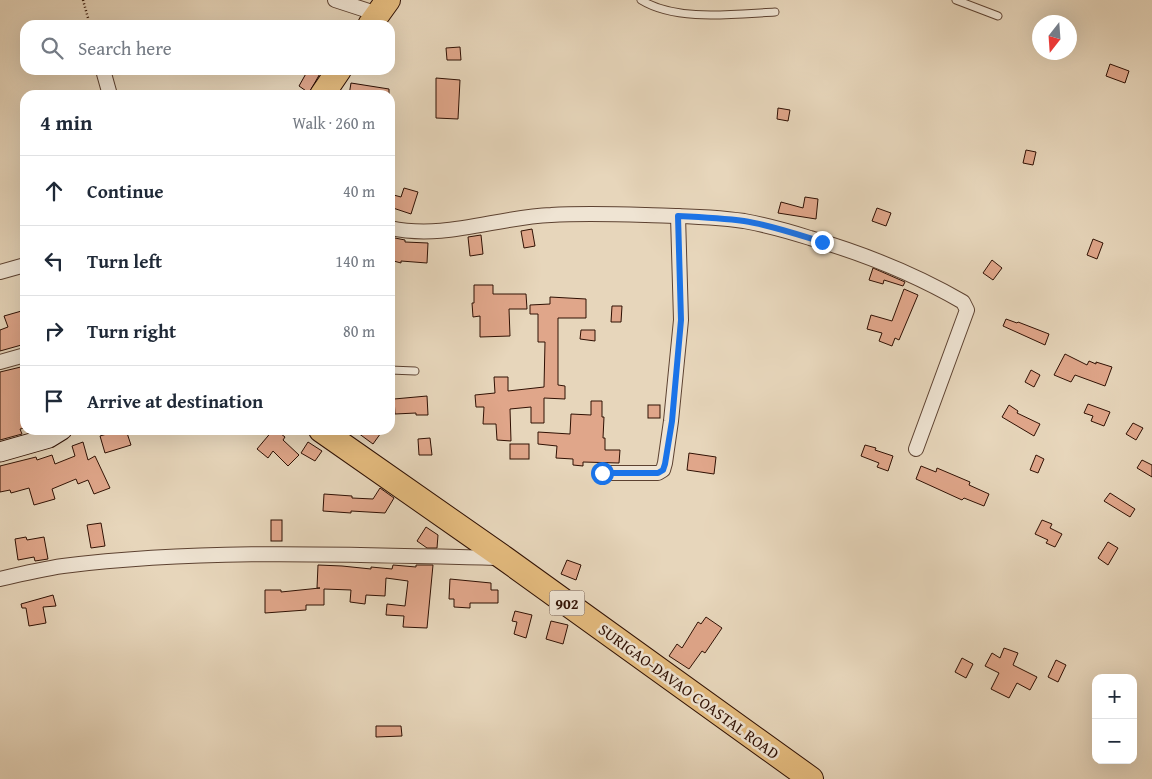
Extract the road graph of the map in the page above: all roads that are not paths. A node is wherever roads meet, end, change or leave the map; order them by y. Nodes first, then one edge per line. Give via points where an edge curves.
1 (335, 0) edge
2 (641, 0) edge
3 (956, 0) edge
4 (775, 12) dead end
5 (379, 13) edge
6 (998, 16) dead end
7 (104, 75) edge
8 (336, 75) edge
9 (109, 90) edge
10 (325, 90) edge
11 (678, 216) junction
12 (395, 229) edge
13 (20, 266) edge
14 (0, 272) edge
15 (20, 356) edge
16 (0, 362) edge
17 (395, 370) edge
18 (415, 371) dead end
19 (52, 435) edge
20 (328, 435) edge
21 (916, 449) dead end
22 (0, 452) edge
23 (602, 473) dead end
24 (504, 558) junction
25 (0, 579) edge
26 (811, 779) edge

1 - 5 street
2 - 4 lane via 666,10 690,14
3 - 6 lane
7 - 9 street
8 - 10 highway
11 - 12 street via 550,215 445,232
11 - 21 street via 754,223 849,250 906,272 965,304 967,310 963,324
11 - 23 street via 681,320 665,464 658,473
13 - 14 street
15 - 16 street
17 - 18 lane
19 - 22 street
20 - 24 highway, SURIGAO-DAVAO COASTAL ROAD / 902
24 - 25 street via 258,555 140,558 61,566
24 - 26 highway, SURIGAO-DAVAO COASTAL ROAD / 902

